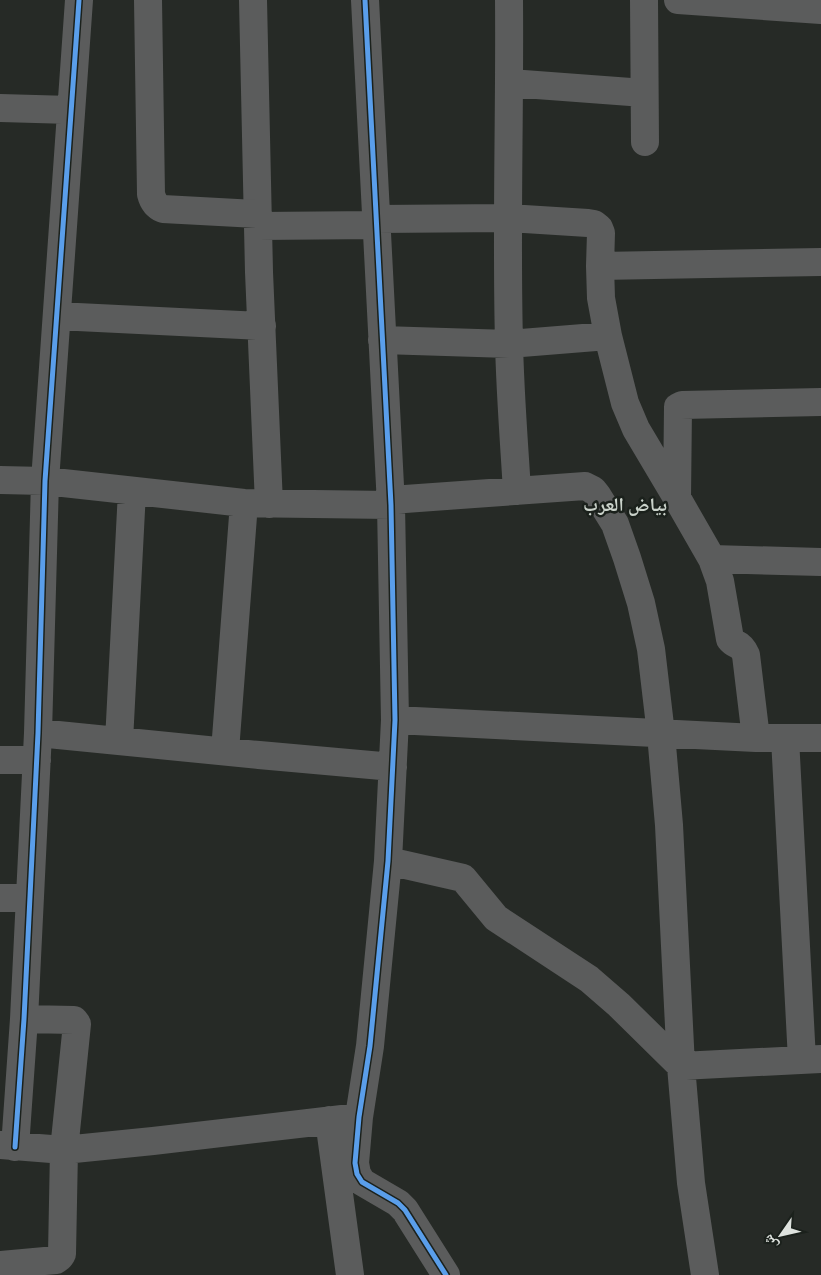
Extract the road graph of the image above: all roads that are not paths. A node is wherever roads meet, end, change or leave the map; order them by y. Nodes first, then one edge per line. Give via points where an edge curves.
1 (79, 0) edge
2 (148, 0) edge
3 (253, 0) edge
4 (365, 0) edge
5 (509, 0) edge
6 (644, 0) edge
7 (678, 0) edge
8 (821, 10) edge
9 (510, 83) junction
10 (644, 93) junction
11 (0, 108) edge
12 (71, 110) junction
13 (645, 142) dead end
14 (508, 218) junction
15 (258, 220) junction
16 (377, 222) junction
17 (821, 262) edge
18 (600, 266) junction
19 (57, 316) junction
20 (262, 326) junction
21 (608, 336) junction
22 (382, 340) junction
23 (509, 344) junction
24 (821, 402) edge
25 (0, 480) edge
26 (46, 482) junction
27 (132, 491) junction
28 (517, 491) junction
29 (677, 498) junction
30 (391, 502) junction
31 (257, 504) junction
32 (712, 559) junction
33 (821, 562) edge
34 (395, 720) junction
35 (38, 733) junction
36 (662, 734) junction
37 (756, 738) junction
38 (785, 738) junction
39 (821, 738) edge
40 (119, 741) junction
41 (225, 751) junction
42 (0, 760) edge
43 (37, 760) junction
44 (393, 767) junction
45 (388, 861) junction
46 (0, 898) edge
47 (30, 898) junction
48 (24, 1019) junction
49 (811, 1060) edge
50 (680, 1066) junction
51 (359, 1117) junction
52 (329, 1120) junction
53 (7, 1146) edge
54 (64, 1150) junction
55 (0, 1265) edge
56 (350, 1275) edge
57 (446, 1275) edge
58 (705, 1275) edge

1 - 12 street
2 - 15 street via 152,200 163,209
3 - 15 street
4 - 16 street
5 - 9 street
6 - 10 street
7 - 8 street
9 - 10 street
9 - 14 street
10 - 13 street
11 - 12 street
12 - 19 street
14 - 16 street
14 - 18 street via 594,224 601,233
14 - 23 street
15 - 16 street
15 - 20 street
16 - 22 street
17 - 18 street
18 - 21 street
19 - 20 street
19 - 26 street
20 - 31 street
21 - 23 street
21 - 29 street via 631,419
22 - 23 street
22 - 30 street
23 - 28 street
24 - 29 street via 678,407
25 - 26 street
26 - 27 street
26 - 35 street
27 - 31 street
27 - 40 street
28 - 30 street
28 - 36 street via 585,486 597,495 615,524 641,602
29 - 32 street
30 - 31 street
30 - 34 street
31 - 41 street
32 - 33 street
32 - 37 street via 720,581 730,639 741,646 746,655
34 - 36 street
34 - 44 street
35 - 40 street
35 - 43 street
36 - 37 street
36 - 50 street
37 - 38 street
38 - 39 street
38 - 49 street
40 - 41 street
41 - 44 street
42 - 43 street
43 - 47 street
44 - 45 street
45 - 50 street via 463,878 496,918 589,979
45 - 51 street via 370,1046
46 - 47 street
47 - 48 street
48 - 53 street
48 - 54 street via 74,1020 77,1024
49 - 50 street
50 - 58 street via 691,1182
51 - 52 street
51 - 57 street via 357,1174 362,1182 405,1210
52 - 54 street
52 - 56 street
53 - 54 street
54 - 55 street via 60,1258

